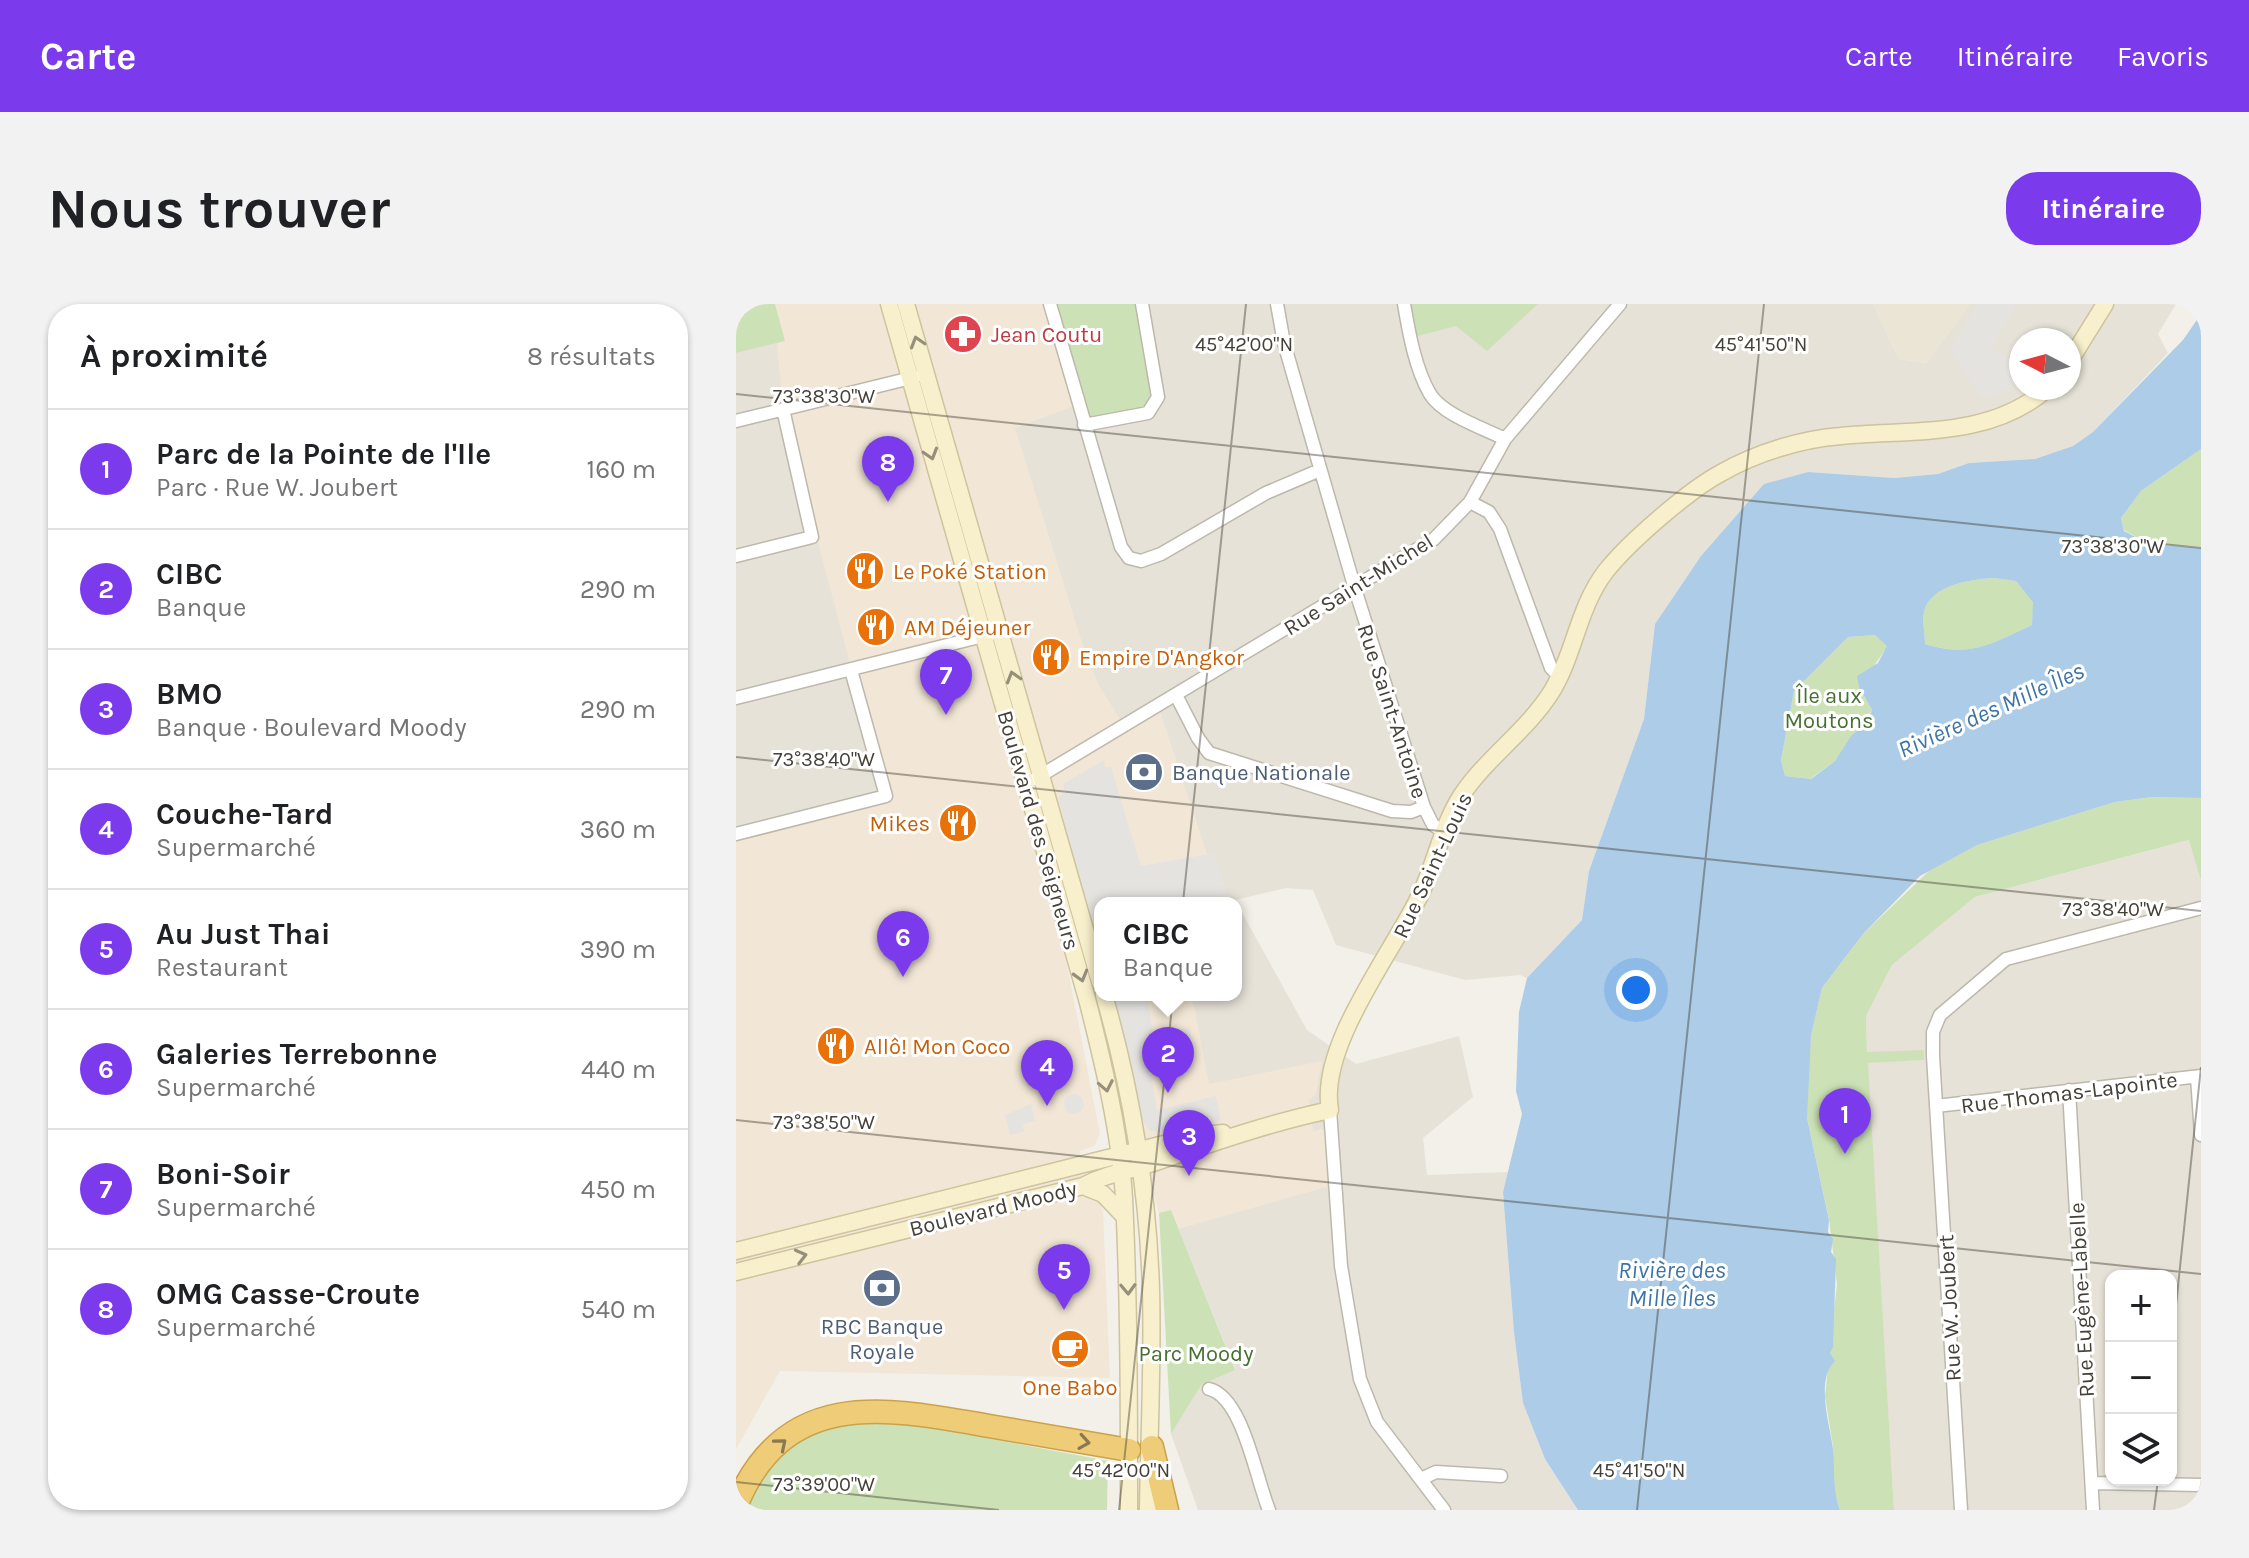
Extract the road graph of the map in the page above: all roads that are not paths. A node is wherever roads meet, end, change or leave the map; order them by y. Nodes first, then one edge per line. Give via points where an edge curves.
1 (889, 304) edge
2 (906, 304) edge
3 (1050, 304) edge
4 (1142, 304) edge
5 (1277, 304) edge
6 (1404, 304) edge
7 (1620, 304) edge
8 (2105, 304) edge
9 (2081, 343) edge
10 (927, 373) junction
11 (910, 379) junction
12 (2031, 400) edge
13 (783, 409) junction
14 (736, 421) edge
15 (1084, 425) junction
16 (1505, 439) junction
17 (1320, 470) junction
18 (1470, 502) junction
19 (736, 556) edge
20 (1355, 589) junction
21 (991, 635) junction
22 (851, 670) junction
23 (1559, 676) junction
24 (1176, 695) junction
25 (736, 698) edge
26 (1043, 776) junction
27 (1025, 783) junction
28 (1424, 807) junction
29 (1445, 832) junction
30 (736, 834) edge
31 (2201, 908) edge
32 (1094, 960) edge
33 (1105, 1001) edge
34 (2199, 1077) edge
35 (2069, 1090) junction
36 (1936, 1106) junction
37 (1330, 1110) junction
38 (2201, 1135) edge
39 (1138, 1159) junction
40 (1119, 1164) junction
41 (1083, 1186) junction
42 (1123, 1215) junction
43 (736, 1251) edge
44 (736, 1272) edge
45 (1209, 1389) dead end
46 (1140, 1448) junction
47 (1501, 1476) dead end
48 (1421, 1479) junction
49 (2092, 1483) junction
50 (2201, 1485) edge
51 (736, 1506) edge
52 (1129, 1510) edge
53 (1148, 1510) edge
54 (1167, 1510) edge
55 (1269, 1510) edge
56 (1444, 1510) edge
57 (1961, 1510) edge
58 (2093, 1510) edge

1 - 11 main road, Boulevard des Seigneurs
10 -> 2 main road, Boulevard des Seigneurs
3 - 15 street
4 - 15 street via 1158,397 1148,413
5 - 17 street, Rue Saint-Antoine
6 - 16 street via 1431,396
7 - 16 street, Rue Saint-Michel
8 - 9 main road
10 - 11 street
10 - 21 main road, Boulevard des Seigneurs
11 - 13 street
11 -> 21 main road, Boulevard des Seigneurs
12 - 23 main road, Rue Saint-Louis via 1963,427 1825,438 1719,473 1633,543 1605,573 1588,601
13 - 14 street
13 - 19 street via 812,537
15 - 17 street via 1121,547 1129,558 1141,561
16 - 18 street, Rue Saint-Michel
17 - 20 street, Rue Saint-Antoine
18 - 20 street, Rue Saint-Michel via 1434,539
18 - 23 street via 1489,512 1500,529 1551,668
20 - 24 street, Rue Saint-Michel
20 - 28 street, Rue Saint-Antoine
21 - 22 street
26 -> 21 main road, Boulevard des Seigneurs
21 - 27 main road, Boulevard des Seigneurs
22 - 25 street
22 - 30 street via 886,796
23 - 29 main road, Rue Saint-Louis via 1536,713 1465,791
24 - 26 street, Rue Saint-Michel
24 - 28 street via 1209,753 1392,811
26 - 27 street, Rue Saint-Michel
26 - 32 main road, Boulevard des Seigneurs
27 -> 40 main road, Boulevard des Seigneurs via 1092,1016
28 - 29 street, Rue Saint-Antoine via 1433,825
29 - 37 main road, Rue Saint-Louis via 1418,900 1340,1049 1329,1088
31 - 36 street, Rue W. Joubert via 1999,963 1935,1023
33 - 39 main road, Boulevard des Seigneurs
34 - 35 street, Rue Thomas-Lapointe
34 - 38 street
35 - 36 street, Rue Thomas-Lapointe
35 - 49 street, Rue Eugène-Labelle
36 - 57 street, Rue W. Joubert
37 - 39 main road, Boulevard Moody via 1245,1131 1196,1136
37 - 48 street, Rue Saint-Louis via 1340,1259 1360,1379 1375,1418
39 - 40 main road, Boulevard Moody
39 - 46 main road, Boulevard des Seigneurs via 1150,1269
40 - 41 main road, Boulevard Moody
40 - 42 main road, Boulevard des Seigneurs
40 - 43 main road, Boulevard Moody
41 - 42 main road via 1107,1196
44 -> 41 main road, Boulevard Moody
42 -> 46 main road, Boulevard des Seigneurs
45 - 55 street via 1233,1406
51 -> 46 highway via 755,1471 787,1438 824,1418 858,1410 902,1411
46 - 52 main road, Boulevard des Seigneurs
46 - 53 main road, Boulevard des Seigneurs
46 - 54 highway
47 - 48 street via 1440,1472
48 - 56 street, Rue Saint-Louis
49 - 50 street
49 - 58 street, Rue Eugène-Labelle

